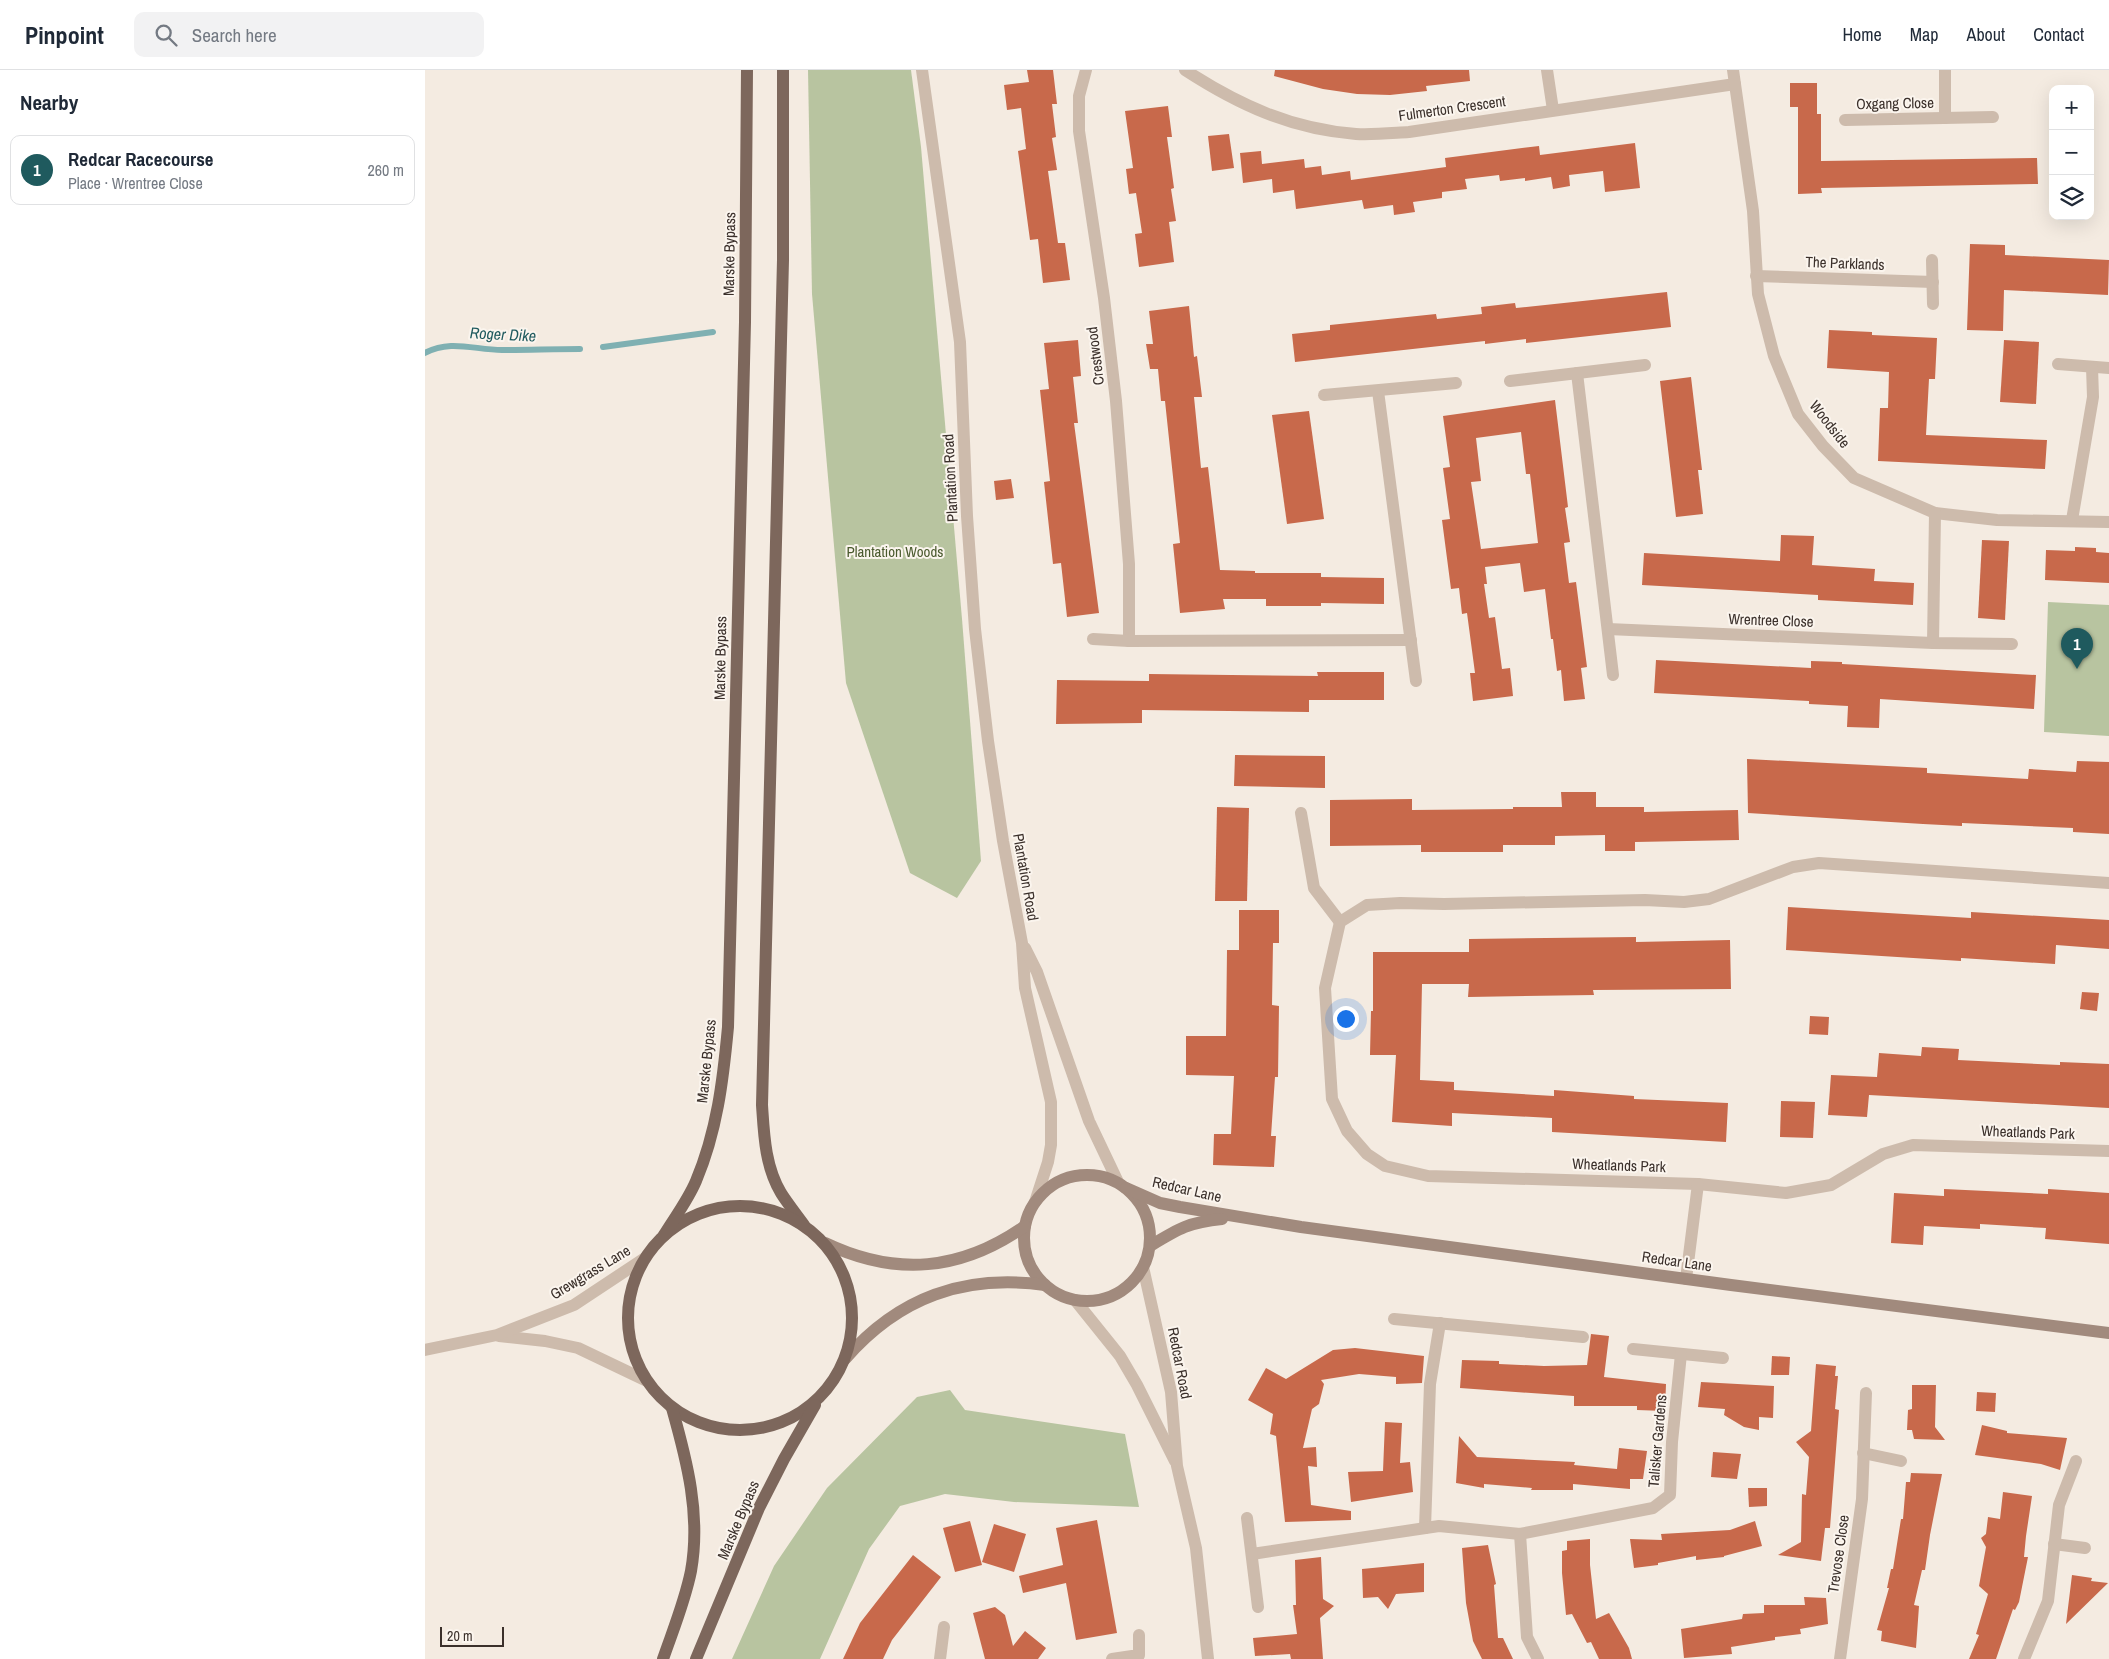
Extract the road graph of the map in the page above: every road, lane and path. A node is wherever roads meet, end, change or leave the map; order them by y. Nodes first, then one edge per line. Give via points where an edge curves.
1 (747, 70) edge
2 (783, 70) edge
3 (922, 70) edge
4 (1086, 70) edge
5 (1185, 70) edge
6 (1547, 70) edge
7 (1733, 70) edge
8 (1945, 70) edge
9 (1735, 84) junction
10 (1553, 110) junction
11 (1993, 117) dead end
12 (1945, 118) junction
13 (1845, 120) dead end
14 (1932, 260) dead end
15 (1756, 276) junction
16 (1933, 282) junction
17 (1933, 304) dead end
18 (2058, 364) dead end
19 (1645, 365) dead end
20 (2091, 367) junction
21 (2109, 368) edge
22 (1577, 373) junction
23 (1510, 381) dead end
24 (1456, 383) dead end
25 (1377, 391) junction
26 (1324, 396) dead end
27 (1935, 513) junction
28 (2072, 520) junction
29 (2109, 522) edge
30 (1608, 629) junction
31 (1093, 639) dead end
32 (1411, 640) junction
33 (1129, 641) junction
34 (1933, 643) junction
35 (2012, 644) dead end
36 (1613, 675) dead end
37 (1416, 681) dead end
38 (1301, 813) dead end
39 (2109, 883) edge
40 (1340, 922) junction
41 (1022, 944) junction
42 (2109, 1151) edge
43 (1698, 1184) junction
44 (1122, 1185) junction
45 (1035, 1202) junction
46 (1242, 1217) junction
47 (804, 1225) junction
48 (1025, 1226) junction
49 (664, 1234) junction
50 (825, 1243) junction
51 (1150, 1246) junction
52 (645, 1258) junction
53 (1143, 1267) junction
54 (1687, 1279) junction
55 (1045, 1284) junction
56 (1075, 1300) junction
57 (1394, 1319) dead end
58 (1440, 1323) junction
59 (2109, 1333) edge
60 (497, 1335) junction
61 (1583, 1337) dead end
62 (1633, 1349) dead end
63 (425, 1350) edge
64 (1681, 1354) junction
65 (1723, 1358) dead end
66 (845, 1359) junction
67 (645, 1380) junction
68 (1866, 1393) dead end
69 (819, 1399) junction
70 (671, 1408) junction
71 (1863, 1453) junction
72 (1901, 1461) dead end
73 (2076, 1461) dead end
74 (1177, 1466) junction
75 (1247, 1518) dead end
76 (1425, 1528) junction
77 (1520, 1534) junction
78 (2055, 1544) junction
79 (2085, 1548) dead end
80 (1252, 1554) junction
81 (1258, 1607) dead end
82 (944, 1627) dead end
83 (1139, 1635) dead end
84 (1140, 1657) edge
85 (663, 1659) edge
86 (697, 1659) edge
87 (940, 1659) edge
88 (1112, 1659) edge
89 (1208, 1659) edge
90 (1538, 1659) edge
91 (1840, 1659) edge
92 (2024, 1659) edge

1 - 49 main road, Marske Bypass via 745,322 727,1027 722,1090 713,1135 695,1183
2 - 47 main road via 783,260 762,1105 770,1169 781,1193
3 - 41 street, Plantation Road via 960,342 975,629 1003,840
4 - 33 street, Crestwood via 1079,96 1079,131 1105,298 1118,417 1129,564
5 - 10 street, Fulmerton Crescent via 1220,93 1266,114 1304,126 1356,134 1409,132
6 - 10 street
7 - 9 street, Woodside
8 - 12 street, Oxgang Close
9 - 10 street, Fulmerton Crescent
9 - 15 street, Woodside via 1753,211
11 - 12 street, Oxgang Close
12 - 13 street, Oxgang Close
14 - 16 street
15 - 16 street, The Parklands
15 - 27 street, Woodside via 1774,356 1798,414 1854,478
16 - 17 street
18 - 20 street
19 - 22 street
20 - 21 street
20 - 28 street via 2093,397
22 - 23 street
22 - 30 street
24 - 25 street
25 - 26 street
25 - 32 street
27 - 28 street, Woodside via 1997,520
27 - 34 street
28 - 29 street, Woodside
30 - 34 street, Wrentree Close
30 - 36 street
31 - 33 street
32 - 33 street
32 - 37 street
34 - 35 street, Wrentree Close
38 - 40 street via 1314,888
39 - 40 street via 1819,863 1793,867 1709,899 1685,902 1400,902 1367,905
40 - 43 street, Wheatlands Park via 1325,988 1332,1099 1347,1131 1367,1154 1385,1166 1429,1176
41 - 44 street, Plantation Road via 1037,972 1089,1121
41 - 45 street, Plantation Road via 1025,988 1051,1102 1051,1146
42 - 43 street, Wheatlands Park via 1913,1145 1883,1154 1831,1185 1786,1193
43 - 54 street
44 - 45 main road via 1092,1175 1073,1176 1054,1184
44 - 46 main road, Redcar Lane via 1160,1203
44 - 51 main road via 1136,1197 1146,1214
45 - 48 main road
46 - 51 main road, Redcar Lane via 1184,1226
46 - 54 main road, Redcar Lane
47 - 49 main road via 758,1206 724,1206 692,1216
47 - 50 main road
48 - 50 main road via 1007,1239 968,1257 925,1265 863,1259
48 - 55 main road via 1025,1248 1031,1268
49 - 52 main road
50 - 66 main road via 842,1269 851,1298 852,1329
51 - 53 main road
52 - 60 street, Grewgrass Lane via 574,1305
52 - 67 main road via 630,1295 629,1336
53 - 56 main road via 1131,1283 1114,1295 1095,1301
53 - 74 street, Redcar Road via 1171,1392
54 - 59 main road, Redcar Lane
55 - 56 main road
55 - 66 main road via 1001,1281 957,1287 936,1294 889,1318
56 - 74 street, Redcar Road via 1120,1356
57 - 58 street
58 - 61 street
58 - 76 street via 1430,1384
60 - 63 street, Grewgrass Lane
60 - 67 street, Grewgrass Lane via 578,1348
62 - 64 street
64 - 65 street
64 - 77 street, Talisker Gardens via 1670,1495 1653,1508
66 - 69 main road
67 - 70 main road
68 - 71 street, Trevose Close
69 - 70 main road via 780,1424 735,1431 713,1428
69 - 86 main road, Marske Bypass via 759,1508
70 - 85 main road, Marske Bypass via 691,1481 695,1524 691,1571
71 - 72 street
71 - 91 street, Trevose Close via 1862,1499
73 - 78 street via 2059,1505
74 - 89 street, Redcar Road via 1196,1548
75 - 80 street
76 - 77 street, Talisker Gardens via 1439,1526
76 - 80 street, Talisker Gardens
77 - 90 street via 1527,1636
78 - 79 street
78 - 92 street via 2047,1601
80 - 81 street
82 - 87 street
83 - 84 street
84 - 88 street

